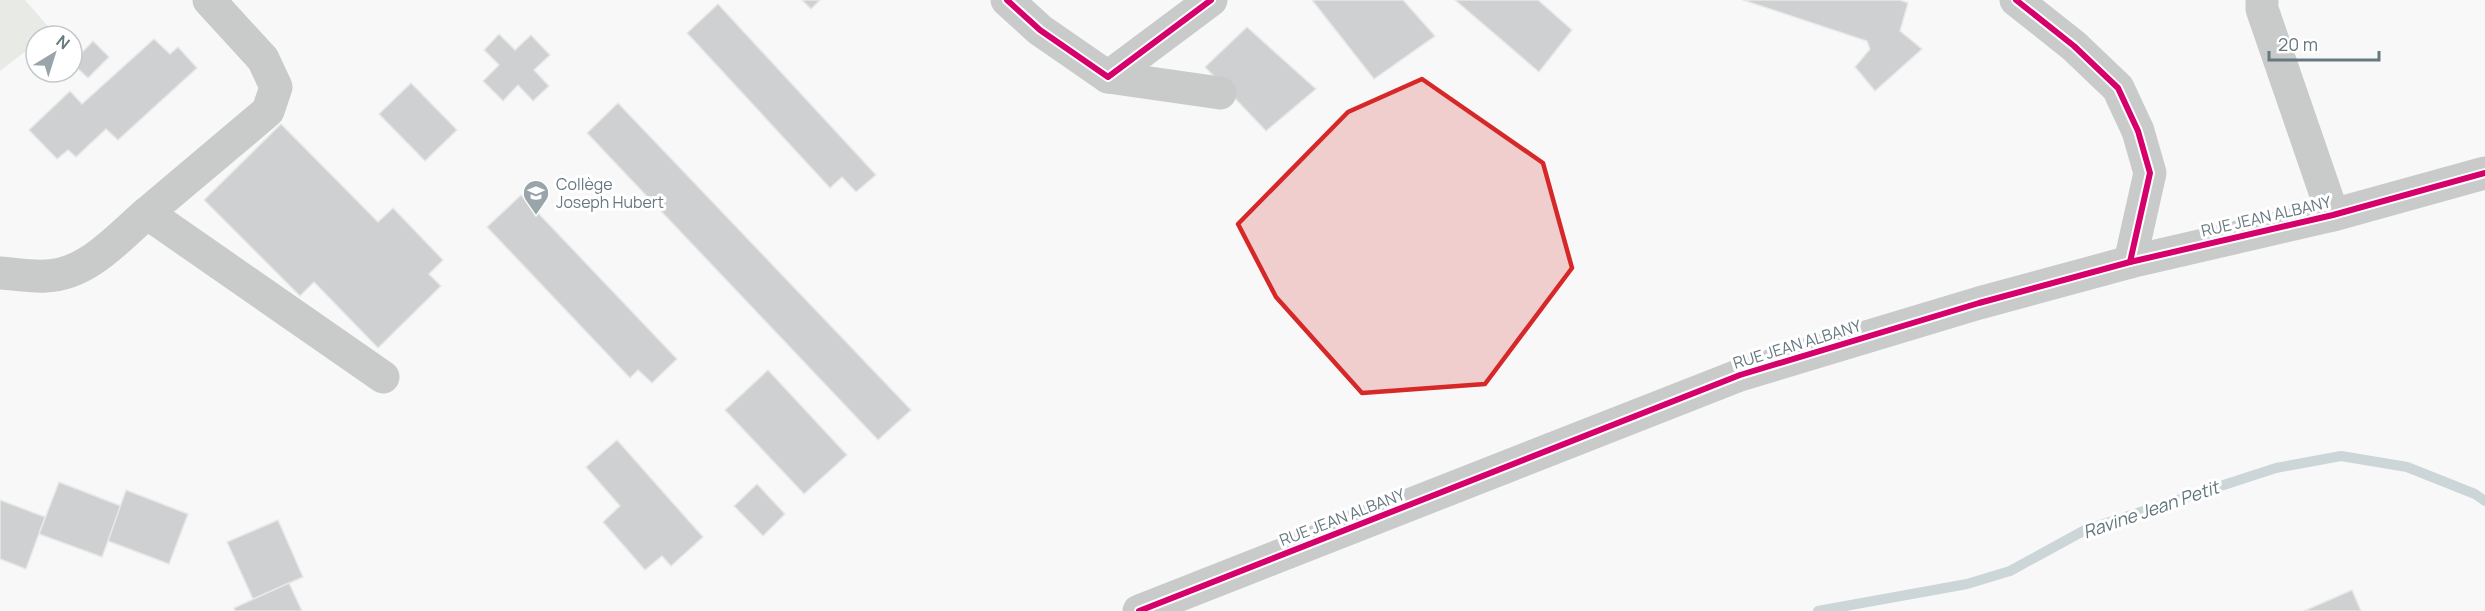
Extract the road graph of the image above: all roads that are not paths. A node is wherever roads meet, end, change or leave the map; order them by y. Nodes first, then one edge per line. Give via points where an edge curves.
1 (209, 0) edge
2 (1006, 0) edge
3 (1211, 0) edge
4 (2016, 0) edge
5 (2262, 0) edge
6 (1108, 77) junction
7 (1220, 93) dead end
8 (2485, 173) edge
9 (147, 213) junction
10 (2333, 215) junction
11 (2130, 262) junction
12 (0, 273) edge
13 (383, 377) dead end
14 (1139, 611) edge

1 - 9 street via 264,59 276,87 268,111
2 - 6 street via 1040,30
3 - 6 street
4 - 11 street via 2074,46 2118,88 2138,131 2150,173
5 - 10 street
6 - 7 street
8 - 10 street, RUE JEAN ALBANY
9 - 12 street via 90,263 48,276
9 - 13 street
10 - 11 street, RUE JEAN ALBANY
11 - 14 street, RUE JEAN ALBANY via 1740,375

